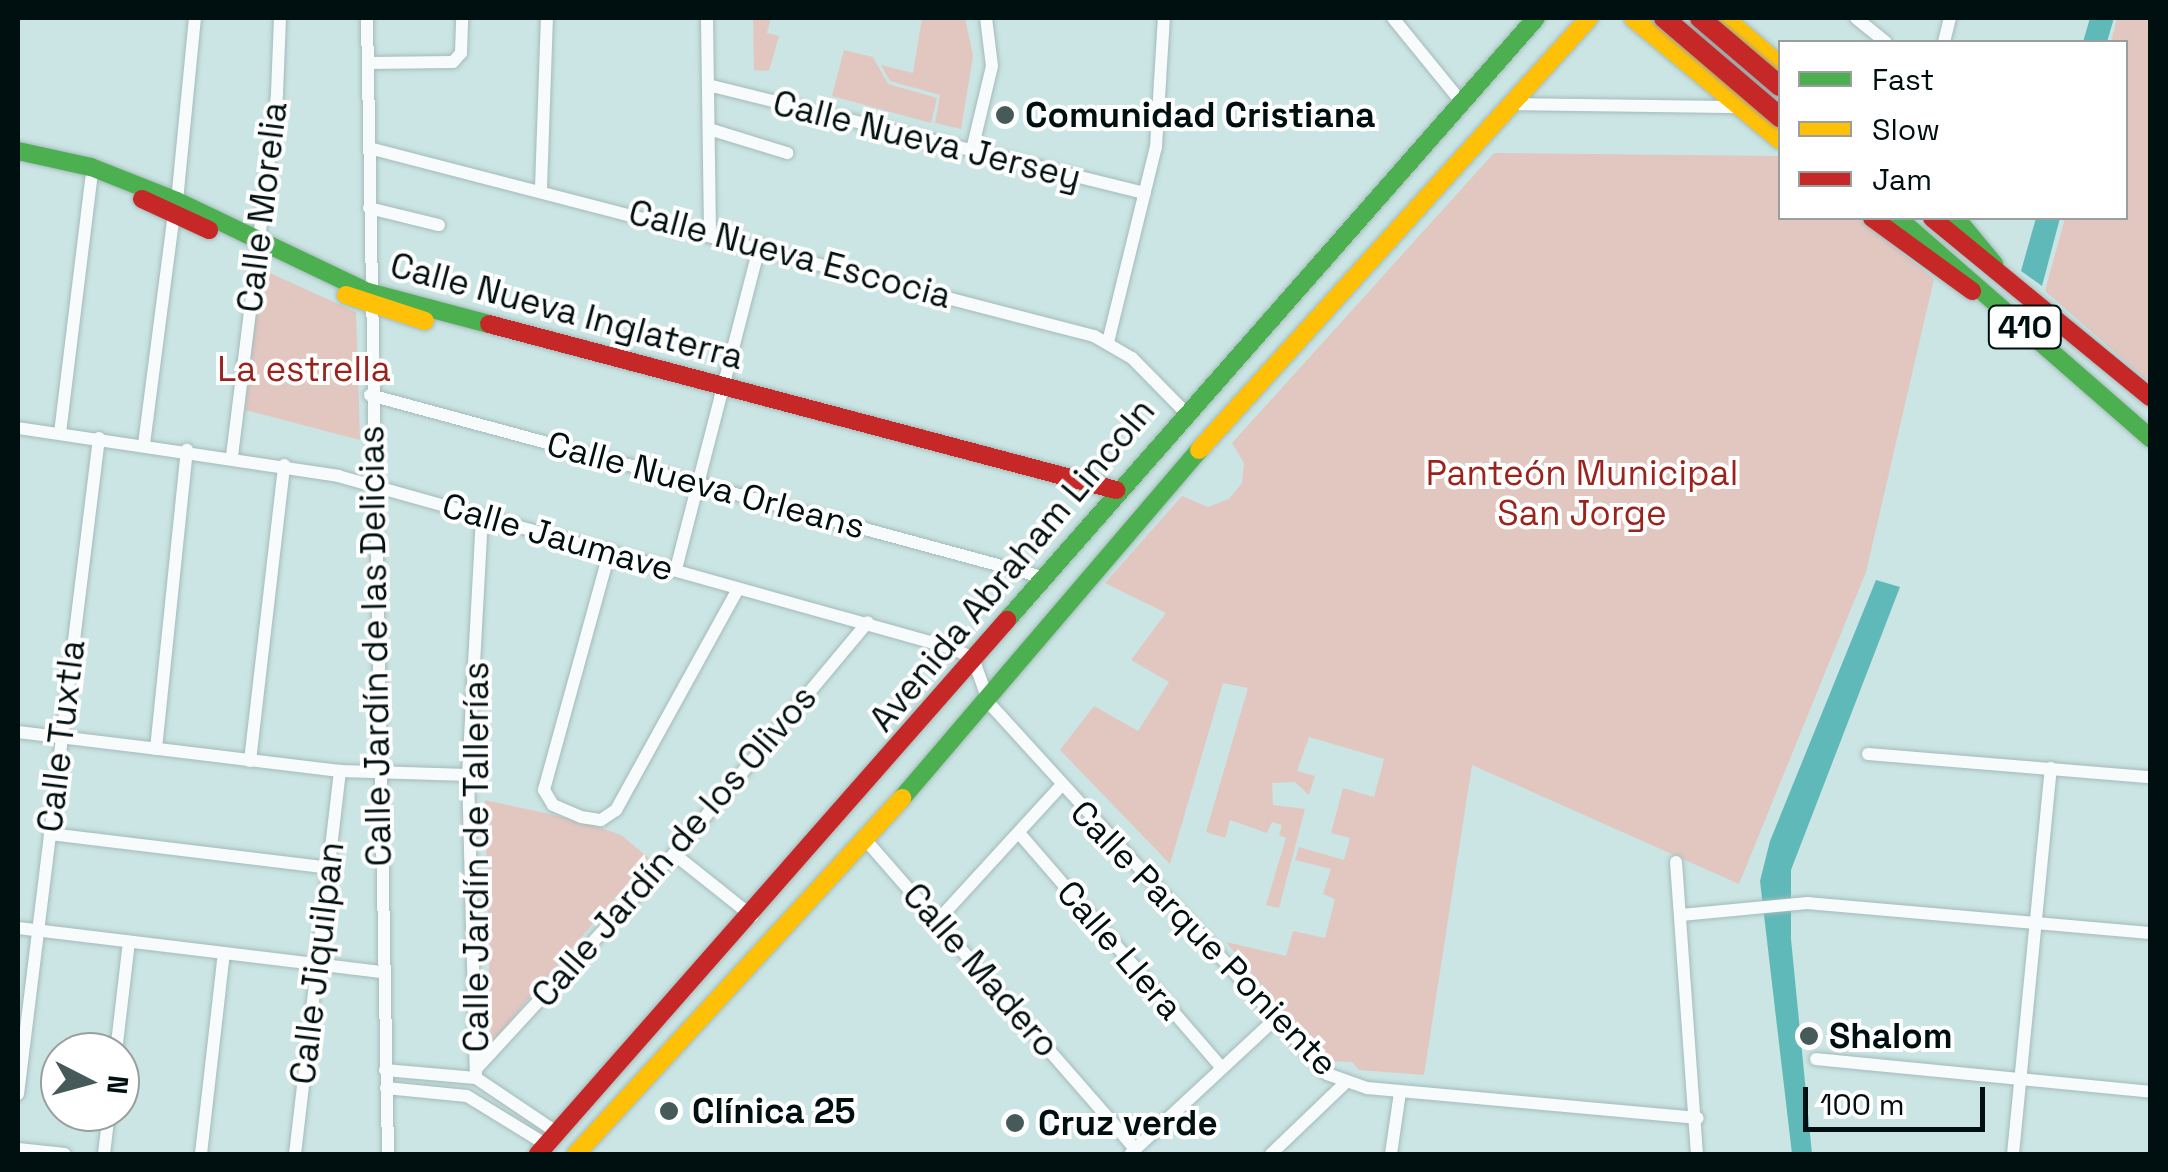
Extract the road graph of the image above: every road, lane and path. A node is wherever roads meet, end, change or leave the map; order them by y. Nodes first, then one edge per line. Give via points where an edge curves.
1 (194, 18) edge
2 (280, 18) edge
3 (367, 18) edge
4 (462, 18) edge
5 (548, 18) edge
6 (707, 18) edge
7 (986, 18) edge
8 (1164, 18) edge
9 (1393, 18) edge
10 (1414, 18) edge
11 (1536, 18) edge
12 (1589, 18) edge
13 (1633, 18) edge
14 (1664, 18) edge
15 (1700, 18) edge
16 (1725, 18) edge
17 (1858, 18) edge
18 (1402, 32) junction
19 (1884, 40) edge
20 (1775, 60) edge
21 (368, 63) junction
22 (1778, 84) edge
23 (708, 85) junction
24 (1737, 103) junction
25 (1462, 104) junction
26 (1512, 104) junction
27 (1778, 115) edge
28 (709, 129) junction
29 (1778, 138) edge
30 (369, 148) junction
31 (972, 150) junction
32 (18, 151) edge
33 (787, 152) dead end
34 (18, 162) edge
35 (90, 179) junction
36 (541, 188) junction
37 (1145, 193) junction
38 (175, 207) junction
39 (369, 208) junction
40 (1875, 220) edge
41 (1900, 220) edge
42 (1934, 220) edge
43 (1958, 220) edge
44 (439, 226) dead end
45 (710, 233) junction
46 (760, 245) junction
47 (257, 246) junction
48 (2002, 278) junction
49 (368, 299) junction
50 (1992, 299) junction
51 (1108, 342) junction
52 (721, 392) junction
53 (370, 395) junction
54 (2150, 397) edge
55 (1185, 412) junction
56 (18, 428) edge
57 (60, 433) junction
58 (99, 438) junction
59 (2150, 438) edge
60 (144, 444) junction
61 (187, 450) junction
62 (232, 456) junction
63 (284, 465) junction
64 (698, 482) junction
65 (371, 484) junction
66 (1112, 495) junction
67 (482, 515) junction
68 (610, 550) junction
69 (676, 569) junction
70 (1042, 577) junction
71 (738, 588) junction
72 (868, 622) junction
73 (973, 658) junction
74 (989, 704) junction
75 (18, 732) edge
76 (60, 738) junction
77 (156, 749) junction
78 (1868, 754) dead end
79 (250, 761) junction
80 (2051, 768) junction
81 (340, 771) junction
82 (380, 772) junction
83 (468, 774) junction
84 (2150, 777) edge
85 (1060, 787) junction
86 (1019, 833) junction
87 (50, 834) junction
88 (864, 838) junction
89 (674, 854) junction
90 (1676, 862) dead end
91 (329, 868) junction
92 (1681, 915) junction
93 (752, 916) junction
94 (938, 920) junction
95 (2037, 922) junction
96 (18, 928) edge
97 (37, 930) junction
98 (2150, 933) edge
99 (128, 942) junction
100 (224, 953) junction
101 (316, 966) junction
102 (382, 972) junction
103 (1274, 1020) junction
104 (118, 1032) edge
105 (1816, 1058) dead end
106 (1220, 1066) junction
107 (385, 1070) junction
108 (444, 1073) junction
109 (477, 1073) junction
110 (2021, 1079) junction
111 (1344, 1084) junction
112 (386, 1088) junction
113 (441, 1091) junction
114 (1400, 1092) junction
115 (2150, 1092) edge
116 (18, 1094) edge
117 (508, 1097) junction
118 (496, 1111) junction
119 (1698, 1118) junction
120 (548, 1144) edge
121 (18, 1149) edge
122 (1132, 1152) edge
123 (64, 1154) edge
124 (201, 1154) edge
125 (295, 1154) edge
126 (388, 1154) edge
127 (576, 1154) edge
128 (1272, 1154) edge
129 (1391, 1154) edge
130 (1698, 1154) edge
131 (2013, 1154) edge

1 - 38 street
2 - 47 street, Calle Morelia
3 - 21 street, Calle Jardín de las Delicias
4 - 21 street via 460,53 453,62
5 - 36 street
6 - 23 street
7 - 31 street via 992,66
8 - 37 street via 1162,103
9 - 18 street
10 - 18 street
11 - 25 main road, Avenida Abraham Lincoln
12 - 26 main road
13 - 24 main road
14 - 27 main road, bridge
15 - 22 main road, bridge
16 - 20 main road
17 - 19 street
18 - 25 street
20 - 24 main road via 1770,88
20 - 24 main road via 1738,65
21 - 30 street, Calle Jardín de las Delicias
23 - 28 street
23 - 31 street, Calle Nueva Jersey
24 - 26 street
24 - 29 main road
25 - 55 main road, Avenida Abraham Lincoln
26 - 74 main road via 1152,502
28 - 33 street
28 - 45 street
30 - 36 street, Calle Nueva Escocia
30 - 39 street, Calle Jardín de las Delicias
31 - 37 street, Calle Nueva Jersey
32 - 38 main road, Calle Nueva Inglaterra via 79,163
34 - 35 main road, Calle Nueva Inglaterra
35 - 38 main road, Calle Nueva Inglaterra
35 - 57 street
36 - 45 street, Calle Nueva Escocia
37 - 51 street
38 - 47 main road, Calle Nueva Inglaterra
38 - 60 street
39 - 44 street
39 - 49 street, Calle Jardín de las Delicias
40 - 50 main road via 1944,274
41 - 50 main road, 410
42 - 48 main road, 410
43 - 48 main road
45 - 46 street, Calle Nueva Escocia
46 - 51 street, Calle Nueva Escocia
46 - 52 street
47 - 49 main road, Calle Nueva Inglaterra
47 - 62 street, Calle Morelia
48 - 54 main road, 410
49 - 52 main road, Calle Nueva Inglaterra
49 - 53 street, Calle Jardín de las Delicias
50 - 59 main road, 410
51 - 55 street, Calle Nueva Escocia
52 - 64 street
52 - 66 main road, Calle Nueva Inglaterra
53 - 64 street, Calle Nueva Orleans
53 - 65 street, Calle Jardín de las Delicias
55 - 66 main road, Avenida Abraham Lincoln
56 - 57 street, Calle Jaumave
57 - 58 street, Calle Jaumave
58 - 60 street, Calle Jaumave
58 - 76 street, Calle Tuxtla
60 - 61 street, Calle Jaumave
61 - 62 street, Calle Jaumave
61 - 77 street
62 - 63 street, Calle Jaumave
63 - 65 street, Calle Jaumave
63 - 79 street
64 - 69 street
64 - 70 street, Calle Nueva Orleans
65 - 67 street, Calle Jaumave
65 - 82 street, Calle Jardín de las Delicias
66 - 70 main road, Avenida Abraham Lincoln
67 - 68 street, Calle Jaumave
67 - 83 street, Calle Jardín de Tallerías
68 - 69 street, Calle Jaumave
68 - 71 street via 544,796 581,817 607,818
69 - 71 street, Calle Jaumave
70 - 73 main road, Avenida Abraham Lincoln
71 - 72 street, Calle Jaumave
72 - 73 street, Calle Jaumave
72 - 89 street, Calle Jardín de los Olivos
73 - 74 street
73 - 93 main road, Avenida Abraham Lincoln
74 - 85 street, Calle Parque Poniente
74 - 88 main road
75 - 76 street
76 - 77 street
76 - 87 street, Calle Tuxtla
77 - 79 street
78 - 80 street
79 - 81 street
80 - 84 street
80 - 95 street
81 - 82 street
81 - 91 street, Calle Jiquilpan
82 - 83 street
82 - 102 street, Calle Jardín de las Delicias
83 - 109 street, Calle Jardín de Tallerías
85 - 86 street
85 - 103 street, Calle Parque Poniente
86 - 94 street
86 - 106 street, Calle Llera
87 - 91 street
87 - 97 street, Calle Tuxtla
88 - 94 street, Calle Madero
88 - 127 main road
89 - 93 street
89 - 109 street, Calle Jardín de los Olivos
90 - 92 street
91 - 101 street, Calle Jiquilpan
92 - 95 street via 1787,904
92 - 119 street
93 - 120 main road, Avenida Abraham Lincoln
94 - 122 street, Calle Madero
95 - 98 street
95 - 110 street
96 - 97 street
97 - 99 street
97 - 116 street, Calle Tuxtla
99 - 100 street
99 - 104 street
100 - 101 street
100 - 124 street
101 - 102 street
101 - 125 street, Calle Jiquilpan
102 - 107 street, Calle Jardín de las Delicias
103 - 106 street
103 - 111 street, Calle Parque Poniente
105 - 110 street
106 - 122 street
107 - 108 street
107 - 112 street, Calle Jardín de las Delicias
108 - 109 street
108 - 113 street
109 - 117 street
110 - 115 street
110 - 131 street
111 - 114 street, Calle Parque Poniente
111 - 128 street
112 - 113 street
112 - 126 street, Calle Jardín de las Delicias
113 - 118 street
114 - 119 street, Calle Parque Poniente
114 - 129 street
117 - 118 street
117 - 120 street
118 - 120 street
119 - 130 street
121 - 123 street

